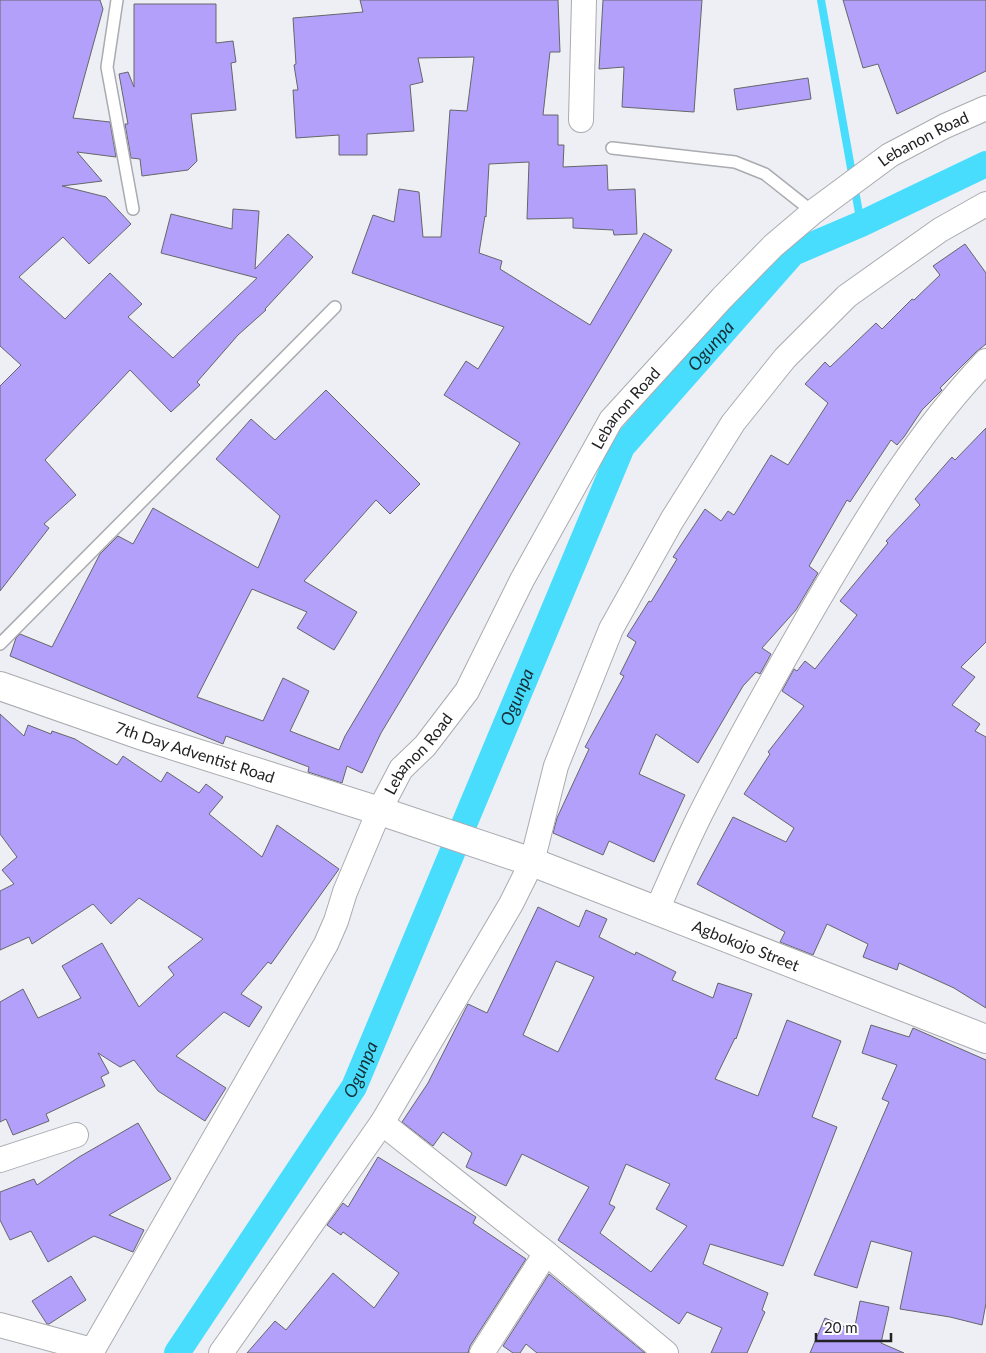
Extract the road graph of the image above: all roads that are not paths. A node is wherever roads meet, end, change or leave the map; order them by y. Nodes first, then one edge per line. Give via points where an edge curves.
1 (117, 0) edge
2 (584, 0) edge
3 (986, 108) edge
4 (581, 120) dead end
5 (612, 148) dead end
6 (986, 204) edge
7 (133, 209) dead end
8 (812, 212) junction
9 (335, 307) dead end
10 (986, 361) edge
11 (0, 644) edge
12 (0, 686) edge
13 (385, 813) junction
14 (505, 852) joint
15 (532, 862) junction
16 (657, 910) junction
17 (986, 1039) edge
18 (382, 1123) junction
19 (76, 1135) dead end
20 (0, 1160) edge
21 (546, 1253) junction
22 (0, 1325) edge
23 (92, 1352) edge
24 (221, 1353) edge
25 (482, 1353) edge
26 (666, 1353) edge

1 - 7 lane via 107,67
2 - 4 street
3 - 8 street, Lebanon Road via 890,155
5 - 8 lane via 735,162 765,174
6 - 15 street via 940,230 847,296 785,358 733,423 672,520 611,629 556,766
8 - 13 street, Lebanon Road via 722,298 611,420 522,580 467,691 425,746 402,769
9 - 11 lane
10 - 16 street via 912,451 843,559 700,815
12 - 13 street, 7th Day Adventist Road via 146,737
13 - 14 street, 7th Day Adventist Road
13 - 23 street, Lebanon Road via 345,892 326,944
14 - 15 street, Agbokojo Street
15 - 16 street, Agbokojo Street
15 - 18 street via 512,904
16 - 17 street, Agbokojo Street
18 - 21 street
18 - 24 street
19 - 20 street
21 - 25 street
21 - 26 street
22 - 23 street

